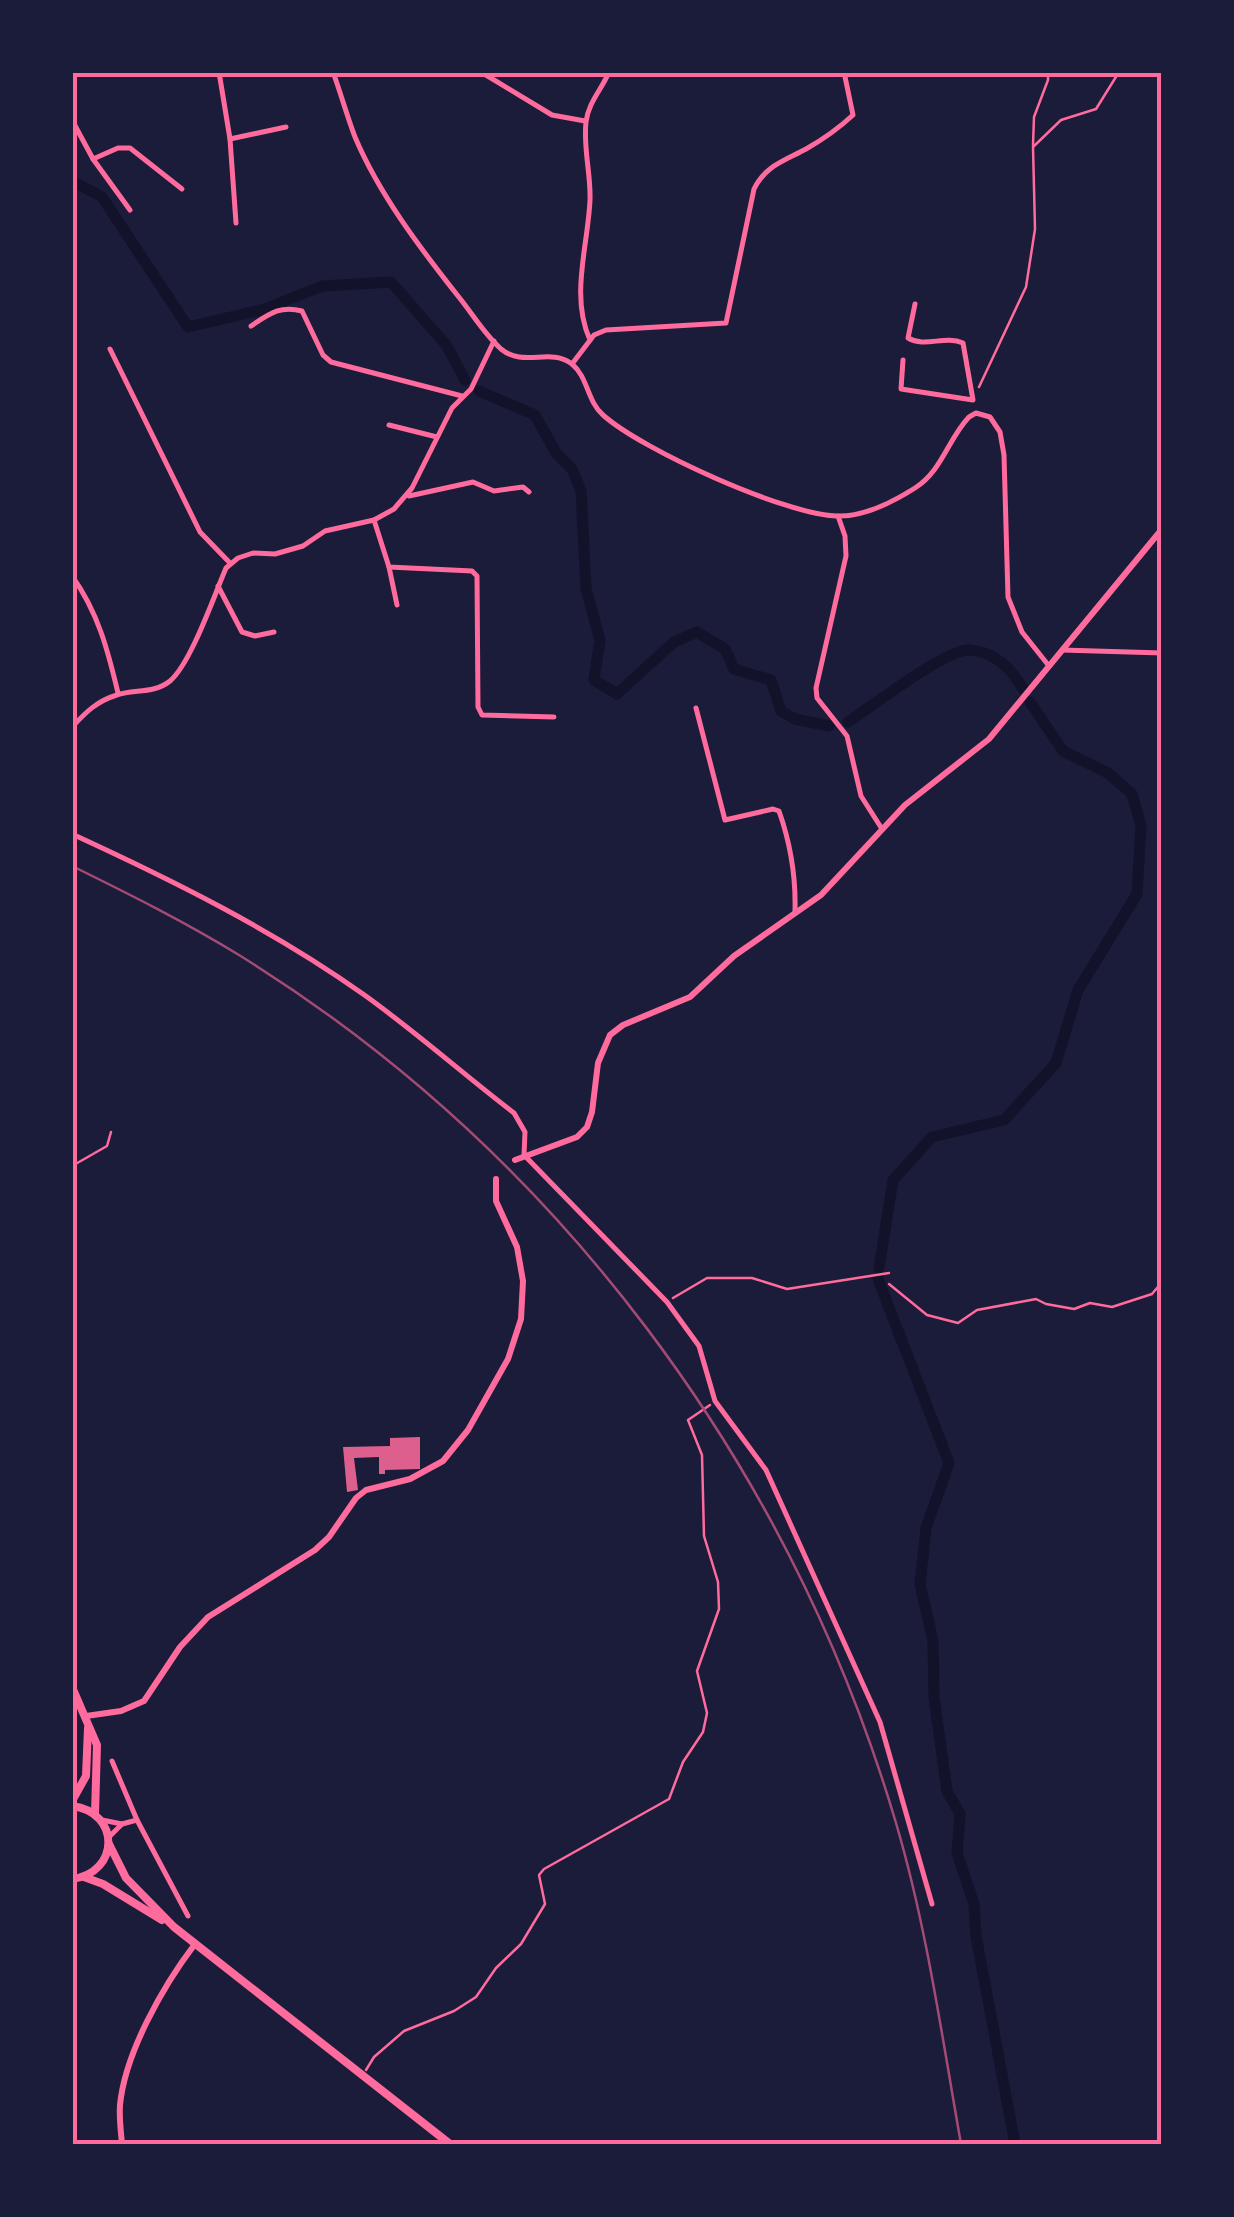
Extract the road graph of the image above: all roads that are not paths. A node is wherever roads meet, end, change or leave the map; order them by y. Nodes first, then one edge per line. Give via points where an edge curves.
1 (219, 72) edge
2 (333, 72) edge
3 (481, 72) edge
4 (608, 72) edge
5 (844, 72) edge
6 (72, 120) edge
7 (586, 121) junction
8 (286, 127) dead end
9 (230, 139) junction
10 (93, 159) junction
11 (182, 189) dead end
12 (130, 210) dead end
13 (236, 223) dead end
14 (915, 304) dead end
15 (251, 326) dead end
16 (590, 340) junction
17 (494, 341) junction
18 (110, 349) dead end
19 (903, 360) dead end
20 (572, 364) junction
21 (462, 396) junction
22 (389, 425) dead end
23 (437, 437) junction
24 (528, 492) dead end
25 (405, 497) junction
26 (838, 516) junction
27 (374, 520) junction
28 (1162, 529) edge
29 (231, 564) junction
30 (389, 568) junction
31 (72, 576) edge
32 (218, 586) junction
33 (397, 605) dead end
34 (274, 632) dead end
35 (1062, 650) junction
36 (1162, 654) edge
37 (1048, 666) junction
38 (118, 694) junction
39 (696, 708) dead end
40 (554, 717) dead end
41 (72, 726) edge
42 (882, 829) junction
43 (72, 834) edge
44 (795, 914) junction
45 (112, 1132) dead end
46 (524, 1155) junction
47 (515, 1160) dead end
48 (72, 1166) edge
49 (496, 1180) dead end
50 (72, 1687) edge
51 (72, 1720) edge
52 (87, 1720) junction
53 (112, 1761) dead end
54 (72, 1803) edge
55 (99, 1817) junction
56 (137, 1820) junction
57 (122, 1824) junction
58 (109, 1841) junction
59 (84, 1877) junction
60 (72, 1879) edge
61 (932, 1904) dead end
62 (188, 1916) dead end
63 (174, 1927) junction
64 (195, 1944) junction
65 (122, 2144) edge
66 (450, 2144) edge

1 - 9 street
2 - 17 street via 384,192
3 - 7 street via 552,115
4 - 7 street
5 - 16 street via 853,115 760,176 726,323 606,330
6 - 10 street
7 - 16 street via 590,202 582,262
8 - 9 street
9 - 13 street
10 - 11 street via 130,148
10 - 12 street
14 - 19 street via 908,338 963,343 973,400 901,389
15 - 21 street via 276,310 302,312 331,362
16 - 20 street
17 - 20 street via 520,359 550,356
17 - 21 street
18 - 29 street via 200,532
20 - 26 street via 604,416 680,463 798,508
21 - 23 street
22 - 23 street
23 - 25 street
24 - 25 street via 473,482
25 - 27 street
26 - 37 street via 880,507 916,487 969,416 990,417 1004,454 1008,597 1022,632
26 - 42 street via 846,556 817,698 848,736 861,796
27 - 29 street
27 - 30 street
28 - 35 street
29 - 32 street
30 - 33 street
30 - 40 street via 475,573 479,711
31 - 38 street via 106,640
32 - 34 street via 242,632
32 - 38 street via 169,682
35 - 36 street
35 - 37 street
37 - 42 street via 989,739
38 - 41 street
39 - 44 street via 724,820 778,811 796,877
42 - 44 street via 837,882
43 - 46 street via 252,925 362,994 514,1114 525,1132
44 - 46 street via 690,997 610,1034 587,1126 577,1137
45 - 48 lane via 107,1146
46 - 47 street
46 - 61 street via 667,1302 699,1346 715,1401 766,1470 880,1722
49 - 52 street via 496,1202 522,1264 521,1319 508,1359 456,1447 426,1472 366,1490 315,1550 208,1617 144,1701
50 - 52 main road
51 - 52 street
52 - 54 main road via 86,1776
52 - 55 main road via 97,1745
53 - 56 street
54 - 55 main road
55 - 57 street
55 - 58 main road
56 - 57 street
56 - 62 street
57 - 58 street
58 - 59 main road via 102,1864
58 - 63 main road via 126,1878
59 - 60 main road
59 - 63 main road
63 - 64 main road
64 - 65 street via 126,2070
64 - 66 main road

